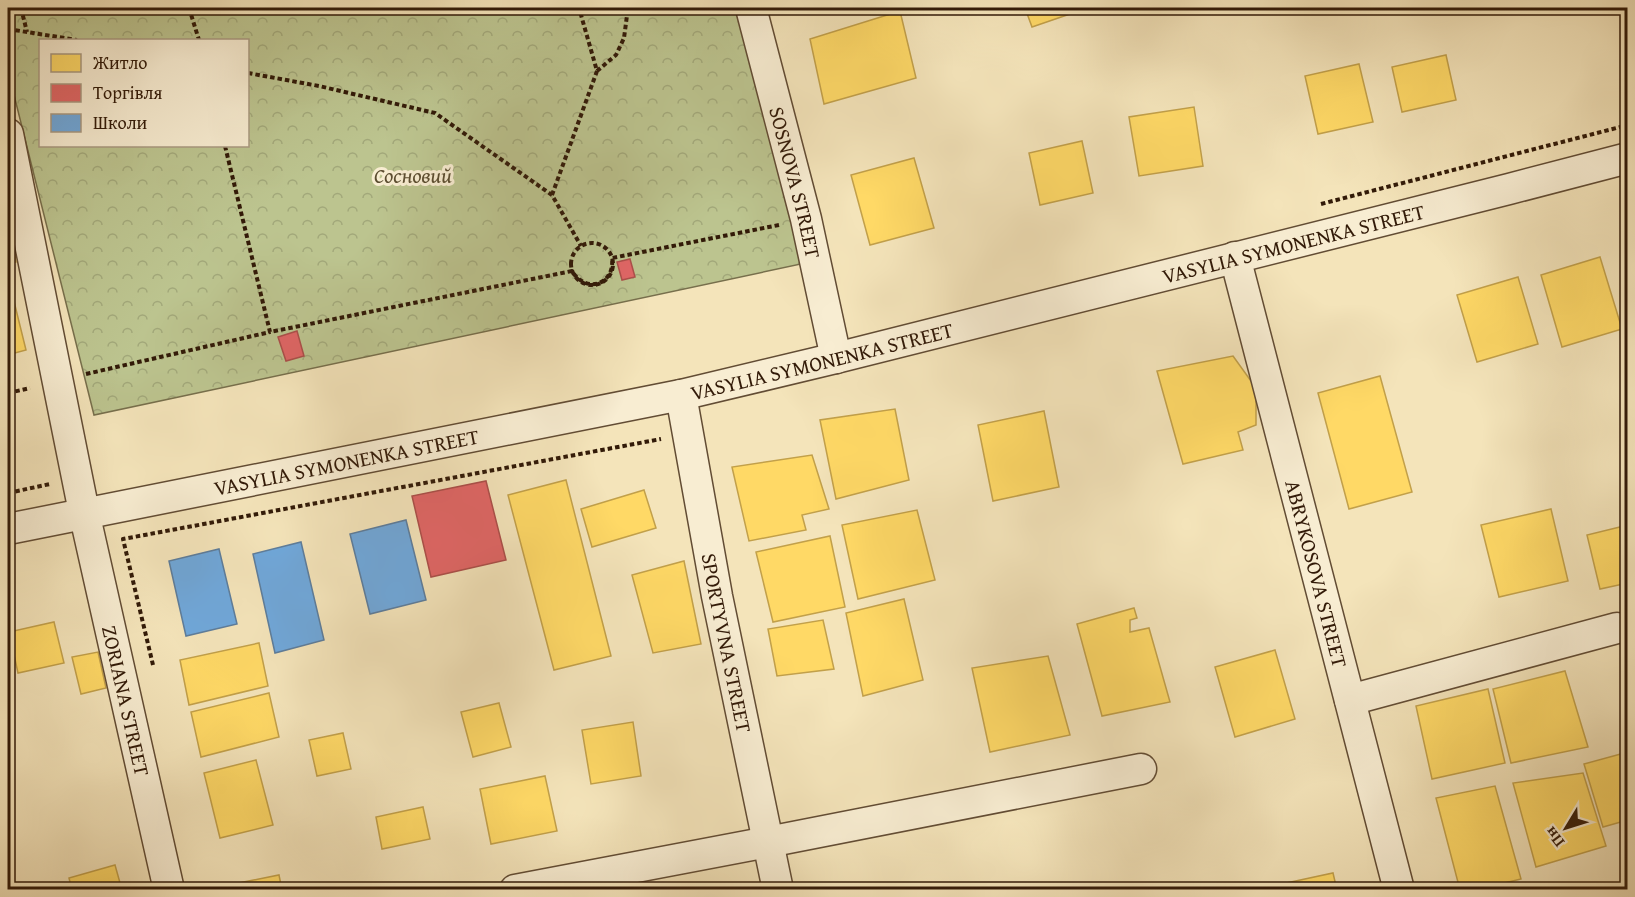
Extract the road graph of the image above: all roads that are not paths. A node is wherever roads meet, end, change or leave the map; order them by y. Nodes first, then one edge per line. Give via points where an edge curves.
1 (751, 8) edge
2 (8, 134) edge
3 (1628, 158) edge
4 (1235, 258) junction
5 (836, 358) junction
6 (681, 395) junction
7 (84, 513) junction
8 (8, 529) edge
9 (1617, 628) dead end
10 (1350, 700) junction
11 (1141, 769) dead end
12 (768, 842) junction
13 (169, 890) edge
14 (515, 890) edge
15 (778, 890) edge
16 (1399, 890) edge

1 - 5 street, SOSNOVA STREET via 806,219
2 - 7 street, ZORIANA STREET via 47,384
3 - 4 street, VASYLIA SYMONENKA STREET
4 - 5 street, VASYLIA SYMONENKA STREET
4 - 10 street, ABRYKOSOVA STREET
5 - 6 street, VASYLIA SYMONENKA STREET
6 - 7 street, VASYLIA SYMONENKA STREET
6 - 12 street, SPORTYVNA STREET via 717,596
7 - 8 street, VASYLIA SYMONENKA STREET
7 - 13 street, ZORIANA STREET
9 - 10 street
10 - 16 street, ABRYKOSOVA STREET
11 - 12 street
12 - 14 street
12 - 15 street, SPORTYVNA STREET

